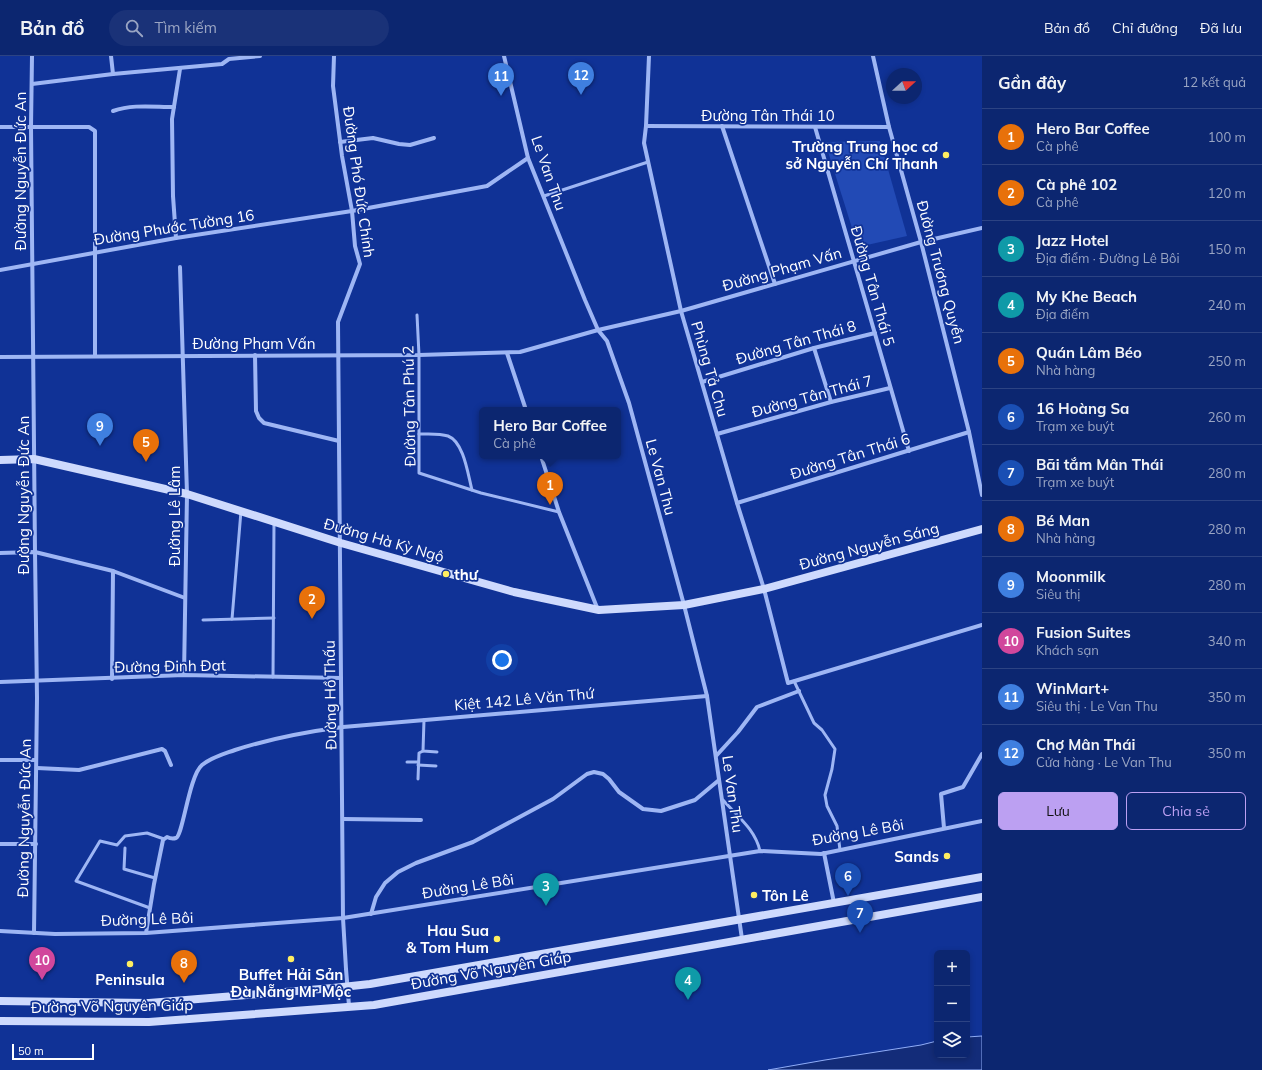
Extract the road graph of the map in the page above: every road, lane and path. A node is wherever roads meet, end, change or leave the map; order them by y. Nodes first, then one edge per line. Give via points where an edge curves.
1 (32, 56) edge
2 (112, 56) edge
3 (260, 56) edge
4 (334, 56) edge
5 (504, 56) edge
6 (649, 56) edge
7 (873, 56) edge
8 (180, 69) junction
9 (113, 74) junction
10 (32, 84) junction
11 (174, 108) junction
12 (113, 111) dead end
13 (646, 126) junction
14 (722, 126) junction
15 (0, 127) edge
16 (31, 127) junction
17 (815, 127) junction
18 (889, 127) junction
19 (434, 138) dead end
20 (340, 142) junction
21 (528, 158) junction
22 (648, 162) junction
23 (544, 196) junction
24 (352, 211) junction
25 (982, 228) edge
26 (176, 238) junction
27 (921, 242) junction
28 (95, 252) junction
29 (854, 261) junction
30 (33, 264) junction
31 (180, 267) dead end
32 (0, 270) edge
33 (775, 284) junction
34 (681, 311) junction
35 (417, 315) dead end
36 (598, 330) junction
37 (874, 333) junction
38 (814, 348) junction
39 (507, 353) junction
40 (255, 355) junction
41 (338, 355) junction
42 (419, 355) junction
43 (94, 356) junction
44 (183, 356) junction
45 (0, 357) edge
46 (33, 357) junction
47 (702, 382) junction
48 (890, 388) junction
49 (831, 402) junction
50 (525, 407) edge
51 (969, 432) junction
52 (419, 434) junction
53 (717, 434) junction
54 (339, 441) junction
55 (909, 451) junction
56 (34, 459) junction
57 (542, 459) edge
58 (0, 460) edge
59 (472, 490) junction
60 (187, 494) junction
61 (982, 495) edge
62 (737, 504) junction
63 (241, 511) junction
64 (559, 512) junction
65 (274, 522) junction
66 (982, 529) edge
67 (341, 543) junction
68 (35, 552) junction
69 (0, 553) edge
70 (112, 571) junction
71 (764, 589) junction
72 (185, 598) junction
73 (684, 605) junction
74 (599, 610) junction
75 (274, 618) junction
76 (232, 619) junction
77 (203, 620) dead end
78 (982, 625) edge
79 (184, 675) junction
80 (273, 677) junction
81 (341, 678) junction
82 (112, 679) junction
83 (37, 681) junction
84 (794, 681) junction
85 (0, 682) edge
86 (799, 691) junction
87 (707, 696) junction
88 (424, 720) junction
89 (342, 727) junction
90 (423, 751) junction
91 (437, 752) dead end
92 (982, 754) edge
93 (716, 756) junction
94 (0, 760) edge
95 (36, 760) junction
96 (407, 762) dead end
97 (418, 764) junction
98 (171, 765) dead end
99 (436, 766) dead end
100 (37, 768) junction
101 (418, 779) dead end
102 (719, 780) junction
103 (721, 799) junction
104 (343, 819) junction
105 (422, 820) dead end
106 (982, 821) edge
107 (944, 828) junction
108 (164, 839) junction
109 (0, 844) edge
110 (36, 844) junction
111 (125, 848) dead end
112 (840, 850) junction
113 (760, 851) junction
114 (824, 853) junction
115 (731, 855) junction
116 (982, 877) edge
117 (155, 878) junction
118 (982, 897) edge
119 (834, 904) junction
120 (150, 908) junction
121 (371, 914) junction
122 (344, 918) junction
123 (740, 920) junction
124 (0, 931) edge
125 (34, 933) junction
126 (146, 933) junction
127 (742, 939) junction
128 (347, 986) junction
129 (0, 1001) edge
130 (349, 1006) junction
131 (0, 1021) edge

1 - 10 street, Đường Nguyễn Đức An
2 - 9 street
3 - 8 street via 229,59 222,64
4 - 20 street, Đường Phó Đức Chính via 334,86
5 - 21 street, Le Van Thu
6 - 13 street, Phùng Tả Chu
7 - 18 street, Đường Trương Quyền
8 - 9 street
8 - 11 street
9 - 10 street
10 - 16 street, Đường Nguyễn Đức An
11 - 12 street via 138,106
11 - 26 street via 172,119
13 - 14 street, Đường Tân Thái 10
13 - 22 street, Phùng Tả Chu via 644,143
14 - 17 street, Đường Tân Thái 10
14 - 33 street
15 - 16 street
16 - 28 street via 90,127 95,131
16 - 30 street, Đường Nguyễn Đức An
17 - 18 street, Đường Tân Thái 10
17 - 29 street, Đường Tân Thái 5
18 - 27 street, Đường Trương Quyền
19 - 20 street via 410,145 373,138
20 - 24 street, Đường Phó Đức Chính
21 - 23 street, Le Van Thu
21 - 24 street, Đường Phước Tường 16 via 487,186
22 - 23 lane
22 - 34 street, Phùng Tả Chu
23 - 36 street, Le Van Thu
24 - 26 street, Đường Phước Tường 16
24 - 41 street, Đường Phó Đức Chính via 355,246 360,264 338,322
25 - 27 street, Đường Phạm Vấn
26 - 28 street, Đường Phước Tường 16
27 - 29 street, Đường Phạm Vấn
27 - 51 street, Đường Trương Quyền
28 - 30 street, Đường Phước Tường 16
28 - 43 street
29 - 33 street, Đường Phạm Vấn
29 - 37 street, Đường Tân Thái 5
30 - 32 street, Đường Phước Tường 16
30 - 46 street, Đường Nguyễn Đức An
31 - 44 street, Đường Lê Lâm
33 - 34 street, Đường Phạm Vấn
34 - 36 street, Đường Phạm Vấn
34 - 47 street, Phùng Tả Chu
35 - 42 lane, Đường Tân Phú 2
36 - 39 street, Đường Phạm Vấn via 532,349
36 - 73 street, Le Van Thu via 607,341 628,403
37 - 38 street, Đường Tân Thái 8
37 - 48 street, Đường Tân Thái 5
38 - 47 street, Đường Tân Thái 8
38 - 49 street
39 - 42 street, Đường Phạm Vấn
39 - 50 street
40 - 41 street, Đường Phạm Vấn
40 - 44 street, Đường Phạm Vấn
40 - 54 street via 256,411 259,418 264,423
41 - 42 street, Đường Phạm Vấn
41 - 54 street, Đường Hồ Thấu
42 - 52 lane, Đường Tân Phú 2
43 - 44 street, Đường Phạm Vấn
43 - 46 street, Đường Phạm Vấn
44 - 60 street, Đường Lê Lâm
45 - 46 street, Đường Phạm Vấn
46 - 56 street, Đường Nguyễn Đức An
47 - 53 street, Phùng Tả Chu
48 - 49 street, Đường Tân Thái 7
48 - 55 street, Đường Tân Thái 5
49 - 53 street, Đường Tân Thái 7
51 - 55 street, Đường Tân Thái 6
51 - 61 street, Đường Trương Quyền
52 - 59 lane via 444,435 454,439 462,453
52 - 59 lane, Đường Tân Phú 2 via 419,473
53 - 62 street, Phùng Tả Chu
54 - 67 street, Đường Hồ Thấu
55 - 62 street, Đường Tân Thái 6
56 - 58 main road, Đường Hà Kỳ Ngộ
56 - 60 main road, Đường Hà Kỳ Ngộ
56 - 68 street, Đường Nguyễn Đức An
57 - 64 street
59 - 64 lane, Đường Tân Phú 2
60 - 63 main road, Đường Hà Kỳ Ngộ
60 - 72 street, Đường Lê Lâm
62 - 71 street, Phùng Tả Chu
63 - 65 main road, Đường Hà Kỳ Ngộ
63 - 76 lane
64 - 74 street
65 - 67 main road, Đường Hà Kỳ Ngộ
65 - 75 lane
66 - 71 main road, Đường Nguyễn Sáng
67 - 74 main road, Đường Hà Kỳ Ngộ via 514,592
67 - 81 street, Đường Hồ Thấu
68 - 69 street
68 - 70 street
68 - 83 street, Đường Nguyễn Đức An
70 - 72 street
70 - 82 street
71 - 73 main road, Đường Hà Kỳ Ngộ
71 - 84 street, Phùng Tả Chu via 788,683
72 - 79 street, Đường Lê Lâm
73 - 74 main road, Đường Hà Kỳ Ngộ
73 - 87 street, Le Van Thu
75 - 76 lane
75 - 80 lane
76 - 77 lane
78 - 84 street
79 - 80 street, Đường Đinh Đạt
79 - 82 street, Đường Đinh Đạt
80 - 81 street, Đường Đinh Đạt
81 - 89 street, Đường Hồ Thấu
82 - 83 street, Đường Đinh Đạt
83 - 85 street, Đường Đinh Đạt
83 - 95 street, Đường Nguyễn Đức An
84 - 86 lane
86 - 93 street via 757,707
86 - 112 lane via 814,723 835,749 825,795 839,834
87 - 88 street, Kiệt 142 Lê Văn Thứ
87 - 93 street, Le Van Thu
88 - 89 street, Kiệt 142 Lê Văn Thứ
88 - 90 lane
89 - 104 street, Đường Hồ Thấu
89 - 108 street, Kiệt 142 Lê Văn Thứ via 270,739 210,760 201,766 190,790 177,837
90 - 91 lane
90 - 97 lane via 419,753
92 - 107 street via 963,786 941,794
93 - 102 street, Le Van Thu
94 - 95 street
95 - 100 street, Đường Nguyễn Đức An
96 - 97 lane
97 - 99 lane
97 - 101 lane
98 - 100 street via 162,749 79,770
100 - 110 street, Đường Nguyễn Đức An
102 - 103 street, Le Van Thu
102 - 121 street via 695,800 661,811 643,809 619,792 603,774 587,774 553,799 473,842 398,872 384,883
103 - 113 lane via 749,828
103 - 115 street, Le Van Thu
104 - 105 street
104 - 122 street, Đường Hồ Thấu
106 - 107 street, Đường Lê Bôi
107 - 112 street, Đường Lê Bôi
108 - 117 street
108 - 120 lane via 147,833 125,836 117,845 100,841 76,881
109 - 110 street
110 - 125 street, Đường Nguyễn Đức An
111 - 117 lane via 124,870
112 - 114 street, Đường Lê Bôi
113 - 114 street, Đường Lê Bôi
113 - 115 street, Đường Lê Bôi
114 - 119 street
115 - 121 street, Đường Lê Bôi
115 - 123 street, Le Van Thu
116 - 119 main road, Đường Võ Nguyên Giáp
117 - 120 street
118 - 127 main road, Đường Võ Nguyên Giáp
119 - 123 main road, Đường Võ Nguyên Giáp
120 - 126 street
121 - 122 street, Đường Lê Bôi
122 - 126 street, Đường Lê Bôi
122 - 128 street, Đường Hồ Thấu
123 - 127 street, Le Van Thu
123 - 128 main road, Đường Võ Nguyên Giáp
124 - 125 street, Đường Lê Bôi
125 - 126 street, Đường Lê Bôi
127 - 130 main road, Đường Võ Nguyên Giáp via 374,1005
128 - 129 main road, Đường Võ Nguyên Giáp via 149,1003
128 - 130 street, Đường Hồ Thấu
130 - 131 main road, Đường Võ Nguyên Giáp via 149,1022

